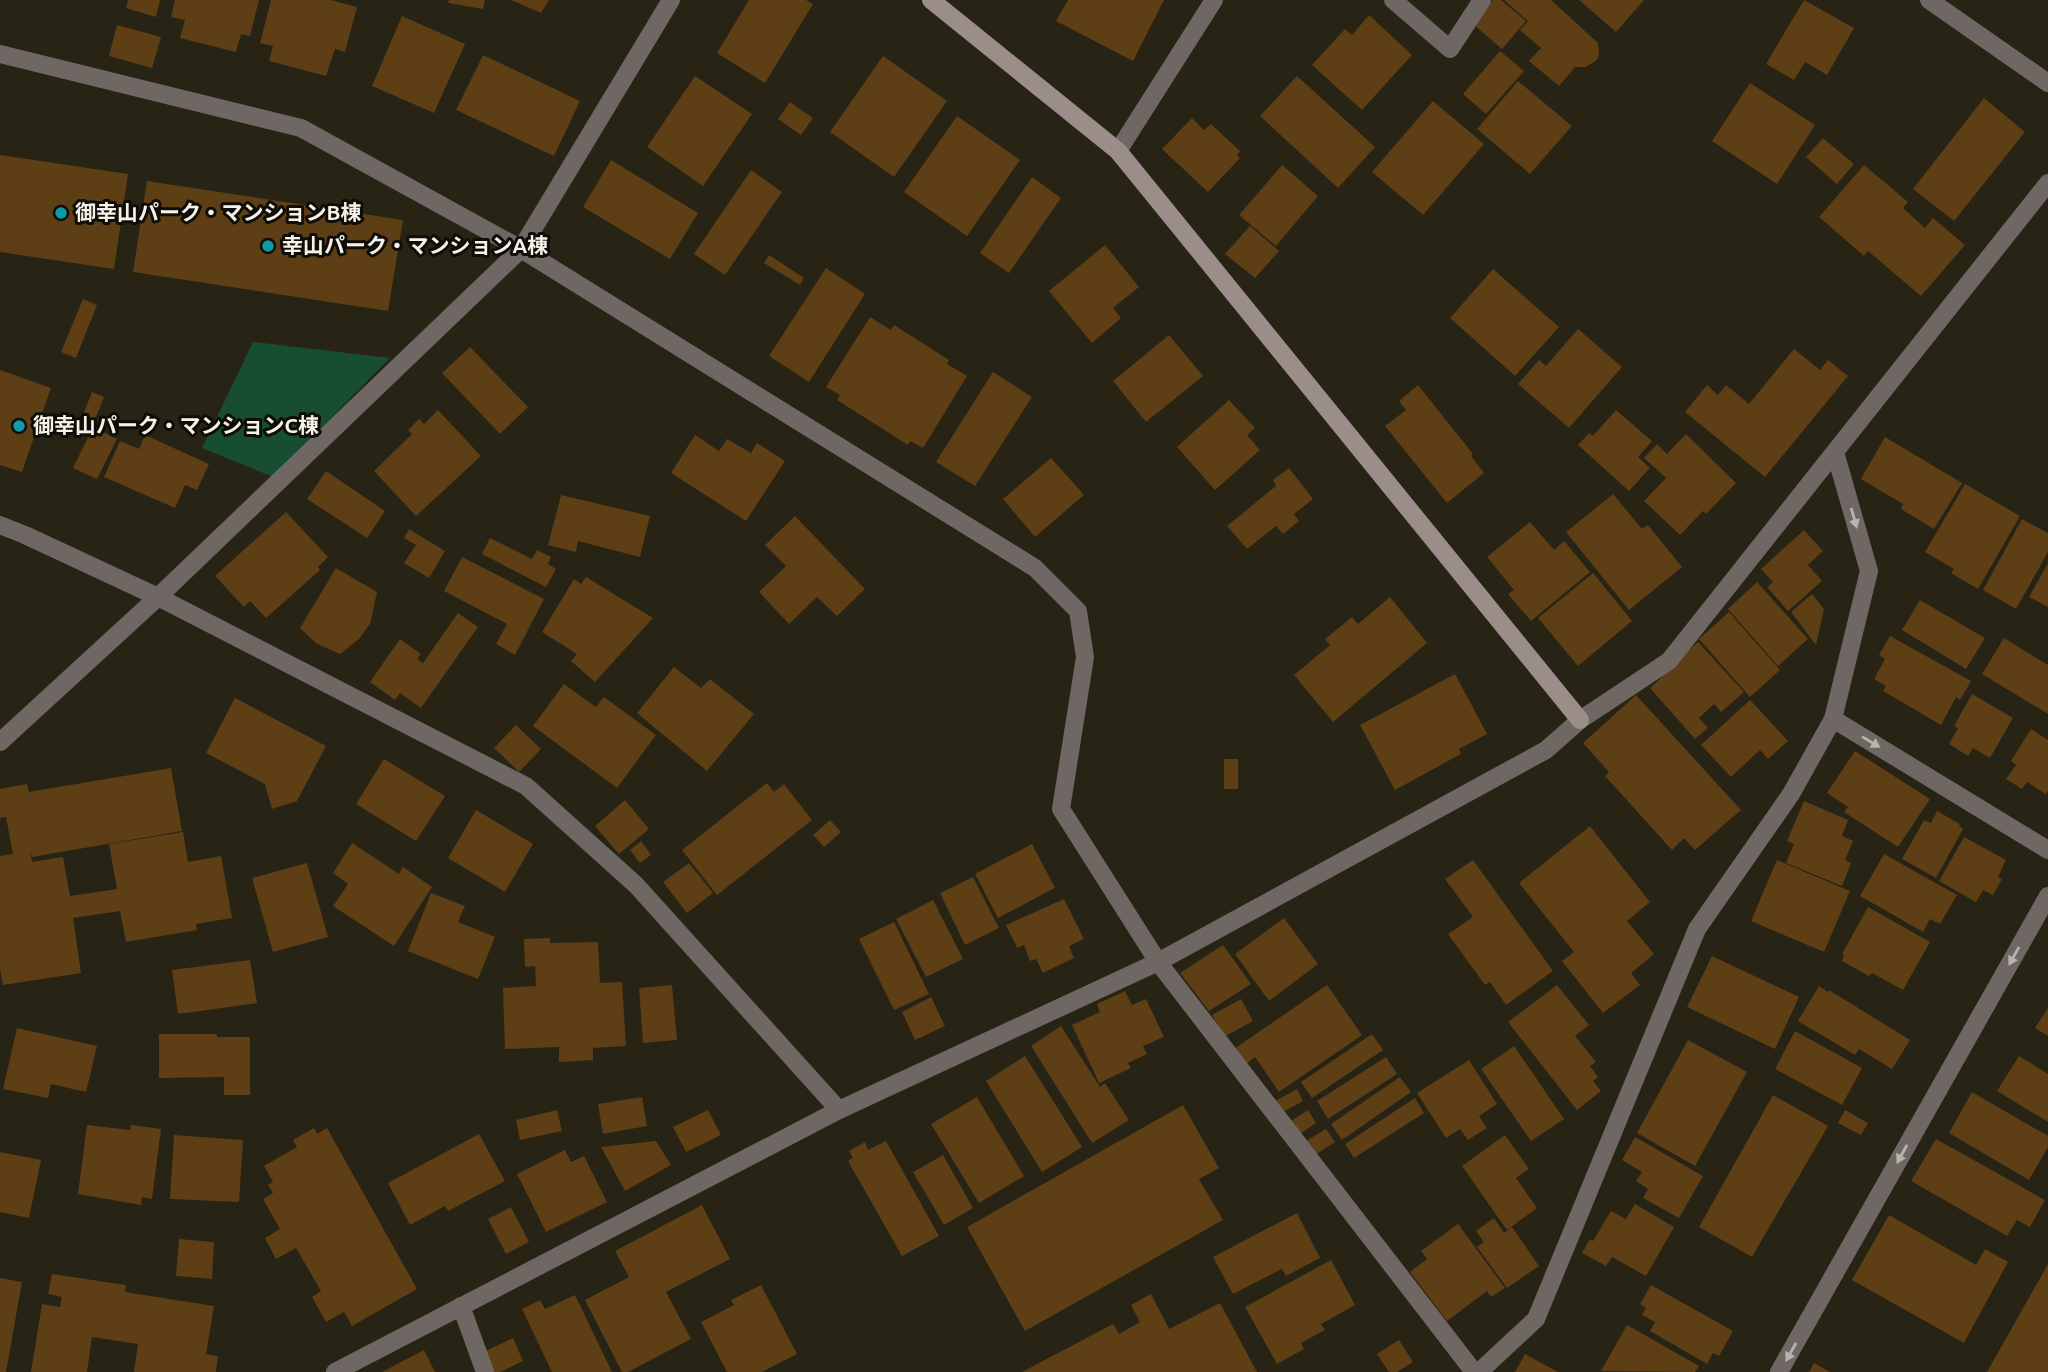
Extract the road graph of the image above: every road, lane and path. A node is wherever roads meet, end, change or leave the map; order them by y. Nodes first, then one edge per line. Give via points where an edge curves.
1 (671, 0) edge
2 (931, 0) edge
3 (1214, 0) edge
4 (1393, 0) edge
5 (1482, 0) edge
6 (1929, 0) edge
7 (0, 54) edge
8 (2048, 83) edge
9 (1118, 151) junction
10 (2048, 183) edge
11 (521, 249) junction
12 (1835, 452) junction
13 (0, 525) edge
14 (158, 597) junction
15 (1833, 719) junction
16 (1580, 720) junction
17 (0, 742) edge
18 (2048, 850) edge
19 (2048, 896) edge
20 (1158, 962) junction
21 (839, 1110) junction
22 (461, 1306) junction
23 (335, 1372) edge
24 (485, 1372) edge
25 (1477, 1372) edge
26 (1779, 1372) edge

1 - 11 street
2 - 9 street
3 - 9 street
4 - 5 street via 1450,49
6 - 8 street
7 - 11 street via 301,128
9 - 16 street
10 - 12 street
11 - 14 street
11 - 20 street via 1035,568 1078,611 1085,657 1061,809
12 -> 15 street via 1869,571
12 - 16 street via 1669,661
13 - 14 street
14 - 17 street
14 - 21 street via 526,786 636,885
15 -> 18 street
15 - 25 street via 1791,794 1697,929 1536,1319
16 - 20 street via 1546,750
19 -> 26 street
20 - 21 street
20 - 25 street
21 - 22 street
22 - 23 street
22 - 24 street

